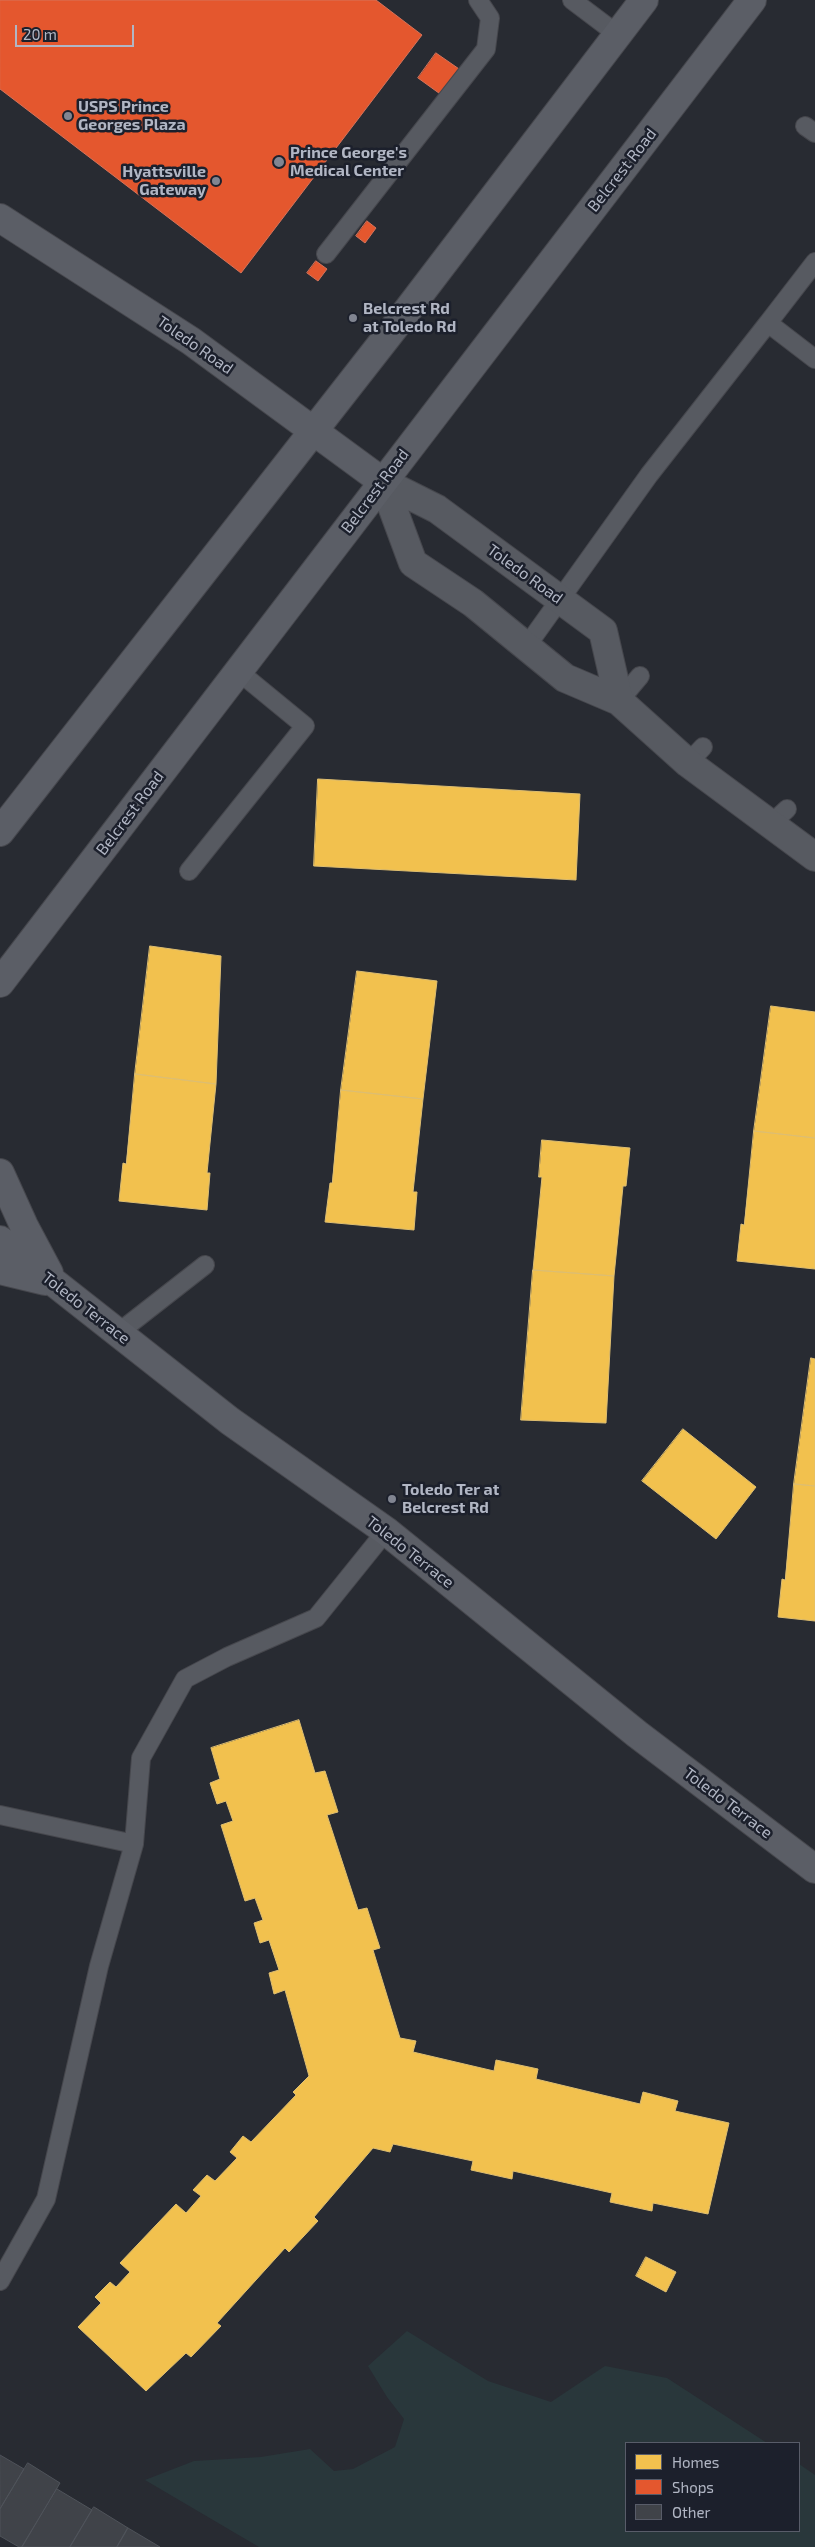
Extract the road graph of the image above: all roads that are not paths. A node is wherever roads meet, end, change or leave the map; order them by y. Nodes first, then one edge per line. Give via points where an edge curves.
1 (478, 0) edge
2 (572, 0) edge
3 (644, 0) edge
4 (752, 0) edge
5 (617, 34) junction
6 (0, 218) edge
7 (326, 254) dead end
8 (815, 262) edge
9 (768, 323) junction
10 (815, 359) edge
11 (312, 431) junction
12 (383, 482) junction
13 (560, 600) junction
14 (526, 647) junction
15 (238, 671) junction
16 (640, 676) dead end
17 (619, 702) junction
18 (0, 832) edge
19 (815, 857) edge
20 (188, 871) dead end
21 (6, 975) edge
22 (0, 1004) edge
23 (0, 1173) edge
24 (0, 1240) edge
25 (204, 1265) dead end
26 (0, 1270) edge
27 (54, 1283) junction
28 (118, 1333) junction
29 (386, 1532) junction
30 (0, 1815) edge
31 (134, 1844) junction
32 (815, 1869) edge
33 (0, 2281) edge

1 - 7 lane via 490,18 486,49
2 - 5 lane
3 - 5 main road
4 - 12 main road, Belcrest Road
5 - 11 main road
6 - 11 main road, Toledo Road via 191,341
8 - 9 lane
9 - 10 lane
9 - 13 lane via 649,476
11 - 12 main road, Toledo Road
11 - 18 main road
12 - 13 street, Toledo Road via 436,509
12 - 14 street via 414,563 473,603
12 - 15 main road, Belcrest Road
13 - 14 lane
13 - 17 street, Toledo Road via 603,631
14 - 17 street via 565,678
15 - 20 lane via 305,726
15 - 21 main road, Belcrest Road
16 - 17 lane
17 - 19 street via 778,817
21 - 22 main road, Belcrest Road
23 - 27 main road
24 - 27 main road, Toledo Terrace
25 - 28 lane
26 - 27 main road
27 - 28 main road, Toledo Terrace
28 - 29 main road, Toledo Terrace via 230,1420
29 - 31 lane via 316,1618 185,1679 141,1758
29 - 32 main road, Toledo Terrace via 636,1734
30 - 31 lane
31 - 33 lane via 100,1966 46,2199

